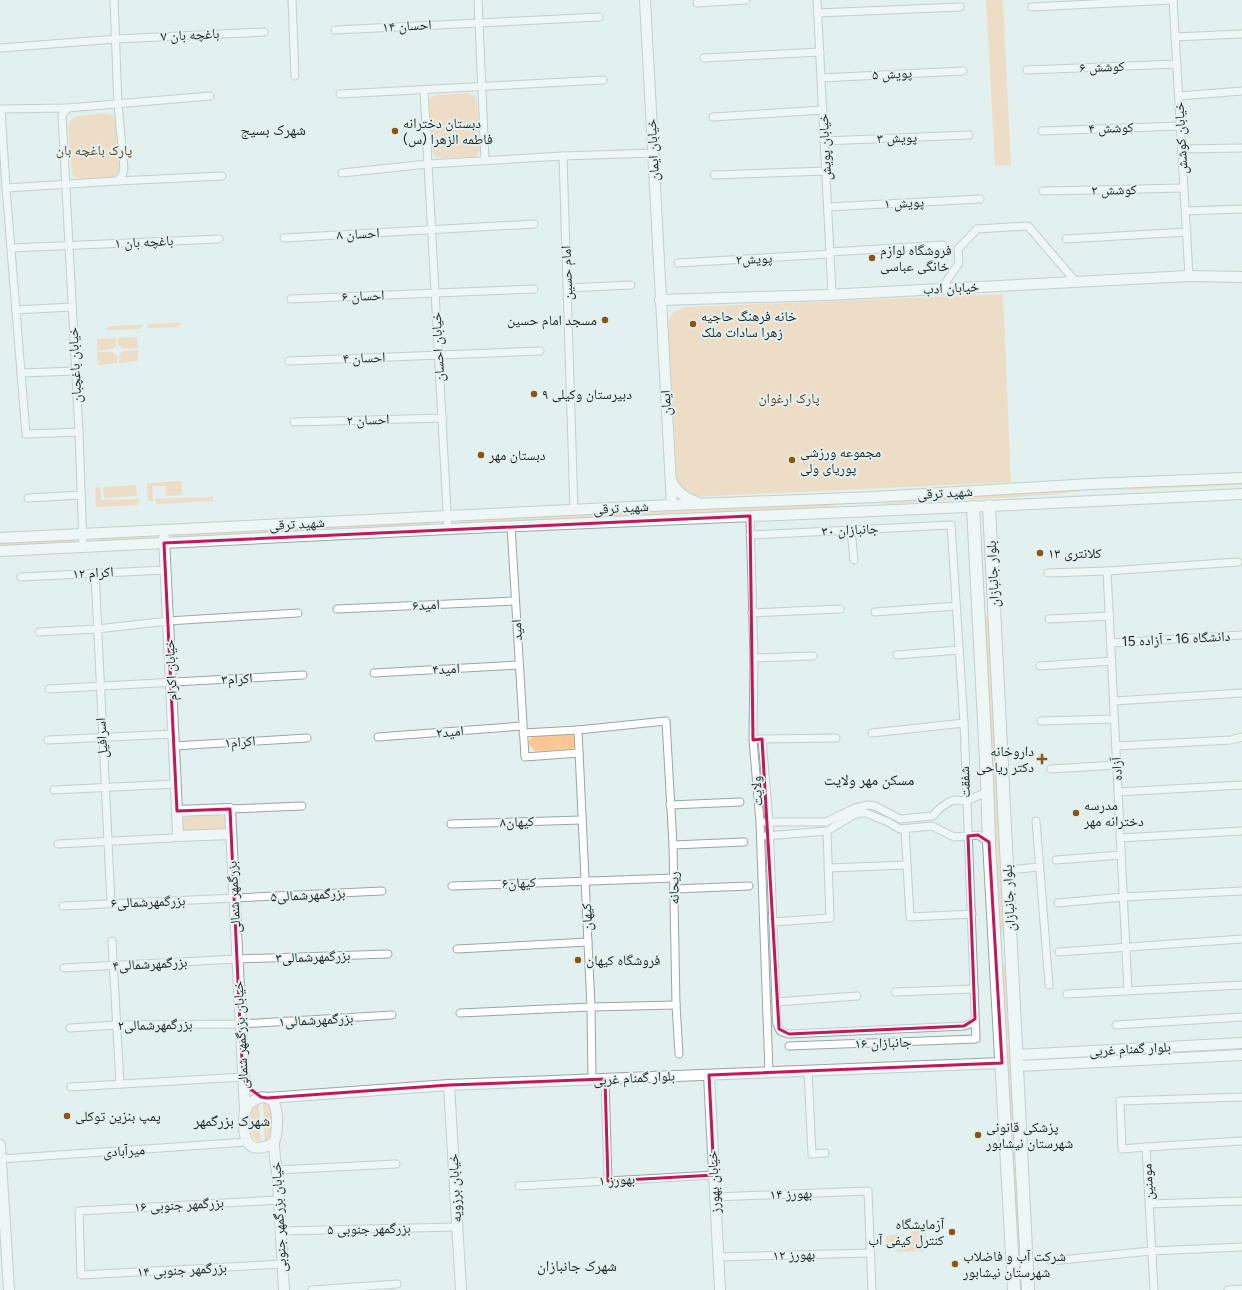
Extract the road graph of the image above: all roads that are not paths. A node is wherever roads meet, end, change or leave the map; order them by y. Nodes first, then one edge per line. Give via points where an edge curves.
1 (114, 0) edge
2 (292, 0) edge
3 (478, 0) edge
4 (645, 0) edge
5 (746, 0) edge
6 (817, 0) edge
7 (1173, 0) edge
8 (697, 2) dead end
9 (960, 7) dead end
10 (1032, 7) dead end
11 (817, 13) junction
12 (599, 17) dead end
13 (479, 23) junction
14 (335, 30) dead end
15 (264, 32) dead end
16 (1242, 34) edge
17 (1175, 37) junction
18 (116, 39) junction
19 (0, 48) edge
20 (820, 52) junction
21 (704, 58) dead end
22 (1177, 64) junction
23 (1027, 70) dead end
24 (963, 71) dead end
25 (295, 76) dead end
26 (821, 78) junction
27 (603, 80) dead end
28 (481, 87) junction
29 (424, 90) junction
30 (1242, 91) edge
31 (340, 94) dead end
32 (210, 96) dead end
33 (1179, 96) junction
34 (118, 104) junction
35 (68, 108) junction
36 (822, 110) junction
37 (713, 117) dead end
38 (1180, 126) junction
39 (1042, 131) dead end
40 (969, 135) dead end
41 (824, 141) junction
42 (1242, 148) edge
43 (1182, 150) junction
44 (653, 153) junction
45 (563, 156) junction
46 (485, 160) junction
47 (428, 164) junction
48 (826, 170) junction
49 (342, 173) dead end
50 (714, 175) dead end
51 (222, 176) dead end
52 (117, 181) junction
53 (66, 184) junction
54 (6, 188) junction
55 (1184, 188) junction
56 (1043, 191) dead end
57 (980, 199) dead end
58 (828, 207) junction
59 (1242, 209) edge
60 (1186, 211) junction
61 (534, 224) dead end
62 (432, 230) junction
63 (1187, 232) junction
64 (284, 238) dead end
65 (219, 239) dead end
66 (1066, 239) dead end
67 (943, 245) dead end
68 (69, 246) junction
69 (12, 248) junction
70 (830, 253) junction
71 (678, 263) dead end
72 (1189, 276) junction
73 (1242, 277) edge
74 (1076, 282) junction
75 (631, 285) dead end
76 (568, 288) junction
77 (534, 289) dead end
78 (941, 289) junction
79 (435, 293) junction
80 (832, 294) junction
81 (291, 299) dead end
82 (660, 300) junction
83 (72, 308) junction
84 (16, 310) junction
85 (540, 351) dead end
86 (439, 355) junction
87 (289, 361) dead end
88 (76, 371) junction
89 (21, 373) junction
90 (442, 418) junction
91 (294, 422) dead end
92 (79, 432) junction
93 (670, 478) junction
94 (1242, 478) edge
95 (1090, 484) junction
96 (1242, 494) edge
97 (81, 495) junction
98 (875, 497) junction
99 (28, 498) dead end
100 (1091, 501) junction
101 (703, 504) junction
102 (672, 505) junction
103 (989, 506) junction
104 (973, 507) junction
105 (574, 510) junction
106 (876, 510) junction
107 (448, 516) junction
108 (750, 516) junction
109 (951, 525) joint
110 (511, 526) junction
111 (448, 529) junction
112 (163, 530) junction
113 (852, 530) junction
114 (82, 534) junction
115 (750, 535) junction
116 (0, 538) edge
117 (164, 543) junction
118 (83, 547) junction
119 (0, 551) edge
120 (854, 560) dead end
121 (1238, 562) dead end
122 (166, 570) junction
123 (1107, 571) junction
124 (95, 573) junction
125 (1048, 573) dead end
126 (21, 576) dead end
127 (515, 601) junction
128 (956, 606) junction
129 (978, 607) junction
130 (994, 607) junction
131 (337, 609) dead end
132 (840, 609) dead end
133 (875, 612) dead end
134 (298, 613) dead end
135 (752, 613) junction
136 (1110, 616) junction
137 (1049, 619) dead end
138 (168, 621) junction
139 (97, 628) junction
140 (39, 632) dead end
141 (1242, 635) edge
142 (1111, 642) junction
143 (959, 650) junction
144 (897, 655) dead end
145 (813, 656) dead end
146 (754, 658) junction
147 (1112, 661) junction
148 (519, 666) junction
149 (1040, 666) dead end
150 (374, 673) dead end
151 (303, 675) dead end
152 (171, 683) junction
153 (100, 686) junction
154 (49, 689) dead end
155 (1242, 693) edge
156 (1114, 701) junction
157 (1114, 719) junction
158 (1041, 721) dead end
159 (964, 723) junction
160 (523, 729) junction
161 (578, 730) junction
162 (872, 733) dead end
163 (173, 734) junction
164 (102, 736) junction
165 (1242, 737) edge
166 (307, 738) dead end
167 (378, 738) dead end
168 (836, 738) dead end
169 (762, 739) junction
170 (48, 740) dead end
171 (754, 740) junction
172 (174, 746) junction
173 (1116, 746) junction
174 (579, 753) junction
175 (1117, 765) junction
176 (1051, 769) dead end
177 (176, 784) junction
178 (1242, 785) edge
179 (105, 788) junction
180 (54, 790) dead end
181 (987, 792) junction
182 (1118, 792) junction
183 (966, 801) junction
184 (740, 802) dead end
185 (670, 805) junction
186 (302, 806) dead end
187 (230, 809) junction
188 (177, 811) junction
189 (582, 820) junction
190 (1036, 821) dead end
191 (760, 822) junction
192 (769, 822) junction
193 (451, 824) dead end
194 (906, 829) junction
195 (827, 831) junction
196 (1242, 831) edge
197 (231, 834) junction
198 (178, 836) junction
199 (760, 836) junction
200 (770, 836) junction
201 (968, 836) junction
202 (1120, 838) junction
203 (108, 841) junction
204 (744, 842) dead end
205 (989, 842) junction
206 (58, 844) dead end
207 (673, 845) junction
208 (1121, 855) junction
209 (1056, 860) dead end
210 (907, 865) junction
211 (1039, 867) junction
212 (828, 868) junction
213 (1007, 870) junction
214 (674, 878) junction
215 (585, 881) junction
216 (452, 886) dead end
217 (749, 886) dead end
218 (674, 889) junction
219 (382, 891) dead end
220 (1242, 891) edge
221 (1123, 897) junction
222 (234, 898) junction
223 (1058, 903) dead end
224 (111, 904) junction
225 (62, 906) dead end
226 (972, 914) junction
227 (774, 922) junction
228 (1242, 939) edge
229 (112, 941) dead end
230 (588, 942) junction
231 (1125, 947) junction
232 (457, 949) dead end
233 (1060, 952) dead end
234 (388, 954) dead end
235 (1012, 958) junction
236 (237, 959) junction
237 (996, 959) junction
238 (114, 966) junction
239 (64, 968) dead end
240 (1242, 985) edge
241 (1049, 986) dead end
242 (974, 989) junction
243 (1128, 991) junction
244 (895, 992) dead end
245 (1067, 994) dead end
246 (857, 996) dead end
247 (776, 1002) junction
248 (676, 1005) junction
249 (591, 1007) junction
250 (460, 1013) dead end
251 (392, 1015) dead end
252 (1242, 1017) edge
253 (975, 1019) junction
254 (240, 1024) junction
255 (117, 1025) junction
256 (1116, 1025) dead end
257 (70, 1028) dead end
258 (976, 1039) joint
259 (1242, 1043) edge
260 (789, 1046) dead end
261 (679, 1054) dead end
262 (1030, 1054) junction
263 (1242, 1055) edge
264 (1018, 1060) junction
265 (1002, 1063) junction
266 (1031, 1065) junction
267 (808, 1071) junction
268 (769, 1072) junction
269 (709, 1075) junction
270 (243, 1077) junction
271 (592, 1080) junction
272 (605, 1080) junction
273 (120, 1084) junction
274 (449, 1085) junction
275 (71, 1087) dead end
276 (264, 1097) junction
277 (1242, 1097) edge
278 (245, 1110) junction
279 (1242, 1141) edge
280 (247, 1142) junction
281 (274, 1143) junction
282 (0, 1145) edge
283 (1146, 1147) junction
284 (825, 1153) dead end
285 (1022, 1158) junction
286 (1, 1159) edge
287 (1007, 1159) junction
288 (396, 1164) dead end
289 (277, 1170) junction
290 (714, 1175) junction
291 (608, 1181) junction
292 (520, 1186) dead end
293 (715, 1197) junction
294 (279, 1200) junction
295 (1242, 1201) edge
296 (1149, 1204) junction
297 (457, 1227) junction
298 (280, 1231) junction
299 (1242, 1247) edge
300 (1151, 1251) junction
301 (870, 1253) junction
302 (718, 1257) junction
303 (1051, 1261) dead end
304 (282, 1264) junction
305 (81, 1275) joint
306 (397, 1284) dead end
307 (1242, 1289) edge
308 (9, 1290) edge
309 (284, 1290) edge
310 (312, 1290) edge
311 (461, 1290) edge
312 (720, 1290) edge
313 (872, 1290) edge
314 (1014, 1290) edge
315 (1028, 1290) edge
316 (1154, 1290) edge
317 (1228, 1290) edge

1 - 18 street
2 - 25 street
3 - 13 street
4 - 44 main road, خیابان ایمان
5 - 8 street
6 - 11 street, خیابان پویش
7 - 10 street
7 - 17 street, خیابان کوشش
9 - 11 street
11 - 20 street, خیابان پویش
12 - 13 street, احسان ۱۴
13 - 14 street, احسان ۱۴
13 - 28 street
15 - 18 street, باغچه بان ۷
16 - 17 street
17 - 22 street, خیابان کوشش
18 - 19 street, باغچه بان ۷
18 - 34 street
20 - 21 street
20 - 26 street, خیابان پویش
22 - 23 street, کوشش ۶
22 - 33 street, خیابان کوشش
24 - 26 street, پویش ۵
26 - 36 street, خیابان پویش
27 - 28 street
28 - 29 street
28 - 46 street
29 - 31 street
29 - 47 street, خیابان احسان
30 - 33 street
32 - 34 street
33 - 38 street, خیابان کوشش
34 - 35 street
34 - 52 street via 124,169
35 - 53 street, خیابان باغچبان via 62,115
35 - 54 street via 1,109
36 - 37 street
36 - 41 street, خیابان پویش
38 - 39 street, کوشش ۴
38 - 43 street, خیابان کوشش
40 - 41 street, پویش ۳
41 - 48 street, خیابان پویش
42 - 43 street
43 - 55 street, خیابان کوشش
44 - 45 street
44 - 82 main road, خیابان ایمان
45 - 46 street
45 - 76 street, امام حسین
46 - 47 street
47 - 49 street
47 - 62 street, خیابان احسان
48 - 50 street
48 - 58 street, خیابان پویش
51 - 52 street
52 - 53 street
53 - 54 street
53 - 68 street, خیابان باغچبان
54 - 69 street
55 - 56 street, کوشش ۲
55 - 60 street, خیابان کوشش
57 - 58 street, پویش ۱
58 - 70 street, خیابان پویش
59 - 60 street
60 - 63 street, خیابان کوشش
61 - 62 street, احسان ۸
62 - 64 street, احسان ۸
62 - 79 street, خیابان احسان
63 - 66 street
63 - 72 street, خیابان کوشش
65 - 68 street, باغچه بان ۱
67 - 70 street, پویش۲
68 - 69 street, باغچه بان ۱
68 - 83 street, خیابان باغچبان
69 - 84 street
70 - 71 street, پویش۲
70 - 80 street, خیابان پویش
72 - 73 main road, خیابان ادب
72 - 74 main road, خیابان ادب
74 - 78 main road, خیابان ادب
74 - 78 street via 1028,226 977,229 958,249 959,263
75 - 76 street
76 - 105 street, امام حسین
77 - 79 street, احسان ۶
78 - 80 main road, خیابان ادب
79 - 81 street, احسان ۶
79 - 86 street, خیابان احسان
80 - 82 main road, خیابان ادب
82 - 93 main road, ایمان
83 - 84 street
83 - 88 street, خیابان باغچبان
84 - 89 street
85 - 86 street, احسان ۴
86 - 87 street, احسان ۴
86 - 90 street, خیابان احسان
88 - 89 street
88 - 92 street, خیابان باغچبان
89 - 92 street via 26,434
90 - 91 street, احسان ۲
90 - 107 street, خیابان احسان
92 - 97 street, خیابان باغچبان
93 - 101 main road via 686,497
93 - 102 main road, ایمان
94 - 95 main road, شهید ترقی
95 - 98 main road, شهید ترقی
95 - 100 main road
96 - 100 main road, شهید ترقی
97 - 99 street
97 - 114 street, خیابان باغچبان
98 - 101 main road, شهید ترقی
98 - 106 main road
100 - 103 main road, شهید ترقی
101 - 102 main road, شهید ترقی
102 - 105 main road, شهید ترقی
103 - 104 main road, شهید ترقی
103 - 130 main road, بلوار جانبازان
104 - 106 main road, شهید ترقی
104 - 129 main road, بلوار جانبازان
105 - 107 main road, شهید ترقی
106 - 108 main road, شهید ترقی
107 - 111 street, خیابان احسان
107 - 112 main road, شهید ترقی
108 - 110 main road, شهید ترقی
108 - 115 street, ولایت
109 - 113 street, جانبازان ۳۰
109 - 128 street, شفقت
110 - 111 main road, شهید ترقی
110 - 127 street, امید
111 - 117 main road, شهید ترقی
112 - 114 main road, شهید ترقی
112 - 117 main road, خیابان اکرام
113 - 115 street, جانبازان ۳۰
113 - 120 street
114 - 116 main road, شهید ترقی
114 - 118 street, خیابان باغچبان
115 - 135 street, ولایت
117 - 118 main road, شهید ترقی
117 - 122 main road, خیابان اکرام
118 - 119 main road, شهید ترقی
121 - 123 street
122 - 124 street, اکرام ۱۲
122 - 138 main road, خیابان اکرام
123 - 125 street
123 - 136 street, آزاده
124 - 126 street, اکرام ۱۲
124 - 139 street, اسرافیل
127 - 131 street, امید۶
127 - 148 street, امید
128 - 133 street
128 - 143 street, شفقت
129 - 130 main road
129 - 181 main road, بلوار جانبازان
130 - 213 main road, بلوار جانبازان
132 - 135 street
134 - 138 street
135 - 146 street, ولایت
136 - 137 street
136 - 142 street, آزاده
138 - 139 street
138 - 152 main road, خیابان اکرام
139 - 140 street
139 - 153 street, اسرافیل
141 - 142 street, دانشگاه 16 - آزاده 15
142 - 147 street, آزاده
143 - 144 street
143 - 159 street, شفقت
145 - 146 street
146 - 171 street, ولایت
147 - 149 street
147 - 156 street, آزاده
148 - 150 street, امید۴
148 - 160 street, امید
151 - 152 street, اکرام۳
152 - 153 street, اکرام۳
152 - 163 main road, خیابان اکرام
153 - 154 street, اکرام۳
153 - 164 street, اسرافیل
155 - 156 street
156 - 157 street, آزاده
157 - 158 street
157 - 173 street, آزاده
159 - 162 street
159 - 183 street, شفقت
160 - 161 street
160 - 167 street, امید۲
160 - 174 street, امید via 525,757
161 - 174 street
161 - 185 street, ریحانه via 666,721
163 - 164 street
163 - 172 main road, خیابان اکرام
164 - 170 street
164 - 179 street, اسرافیل
165 - 173 street via 1231,740
166 - 172 street, اکرام۱
168 - 169 street
169 - 171 street
169 - 192 street
171 - 191 street, ولایت
172 - 177 main road, خیابان اکرام
173 - 175 street, آزاده
174 - 189 street, کیهان
175 - 176 street
175 - 182 street, آزاده
177 - 179 street
177 - 188 main road, خیابان اکرام
178 - 182 street
179 - 180 street
179 - 203 street, اسرافیل
181 - 183 street
181 - 205 main road, بلوار جانبازان
182 - 202 street, آزاده
183 - 192 street via 949,802 933,816 900,819 868,805 855,808 826,822
183 - 201 street, شفقت
184 - 185 street
185 - 207 street, ریحانه
186 - 187 street
187 - 188 main road
187 - 197 main road
188 - 198 main road, خیابان اکرام
189 - 193 street, کیهان۸
189 - 215 street, کیهان
190 - 211 street
191 - 192 street
191 - 199 street, ولایت
192 - 200 street
194 - 195 street via 900,830 888,822 866,813 859,813
194 - 201 street via 932,826 954,838
194 - 210 street
195 - 200 street
195 - 212 street
196 - 202 street
197 - 198 main road
197 - 222 main road, بزرگمهر شمالی
198 - 203 street
199 - 200 street
199 - 268 street, ولایت
200 - 227 street
201 - 205 street via 978,835
201 - 226 street, شفقت
202 - 208 street, آزاده
203 - 206 street
203 - 224 street, اسرافیل
204 - 207 street
205 - 237 main road, بلوار جانبازان
207 - 214 street, ریحانه
208 - 209 street
208 - 221 street, آزاده
210 - 212 street
210 - 226 street via 910,917
211 - 213 street
211 - 241 street
212 - 227 street via 830,918
213 - 235 main road, بلوار جانبازان
214 - 215 street, کیهان۶
214 - 218 street, ریحانه
215 - 216 street, کیهان۶
215 - 230 street, کیهان
217 - 218 street
218 - 248 street, ریحانه
219 - 222 street, بزرگمهرشمالی۵
220 - 221 street
221 - 223 street
221 - 231 street, آزاده
222 - 224 street, بزرگمهرشمالی۶
222 - 236 main road, بزرگمهر شمالی
224 - 225 street, بزرگمهرشمالی۶
226 - 242 street, شفقت
227 - 247 street
228 - 231 street
229 - 238 street
230 - 232 street
230 - 249 street, کیهان
231 - 233 street
231 - 243 street, آزاده
234 - 236 street, بزرگمهرشمالی۳
235 - 237 main road
235 - 264 main road, بلوار جانبازان
236 - 238 street, بزرگمهرشمالی۴
236 - 254 main road, خیابان بزرگمهر شمالی
237 - 265 main road, بلوار جانبازان
238 - 239 street, بزرگمهرشمالی۴
238 - 255 street
240 - 243 street
242 - 244 street
242 - 253 street, شفقت
243 - 245 street
246 - 247 street
247 - 253 street via 778,1025 782,1032 789,1034 964,1026
248 - 249 street
248 - 261 street, ریحانه
249 - 250 street
249 - 271 street, کیهان
251 - 254 street, بزرگمهرشمالی۱
252 - 256 street
253 - 258 street, شفقت
254 - 255 street, بزرگمهرشمالی۲
254 - 270 main road, خیابان بزرگمهر شمالی
255 - 257 street, بزرگمهرشمالی۲
255 - 273 street
258 - 260 street, جانبازان ۱۶
259 - 262 main road, بلوار گمنام غربی
262 - 264 main road, بلوار گمنام غربی
262 - 266 main road
263 - 266 main road, بلوار گمنام غربی
264 - 266 main road, بلوار گمنام غربی
264 - 285 main road, بلوار جانبازان
265 - 267 main road, بلوار گمنام غربی
265 - 287 main road, بلوار جانبازان
267 - 268 main road, بلوار گمنام غربی
267 - 284 street via 812,1154
268 - 269 main road, بلوار گمنام غربی
269 - 272 main road, بلوار گمنام غربی
269 - 290 main road, خیابان بهورز
270 - 273 street
270 - 276 main road via 249,1088
270 - 278 main road, خیابان بزرگمهر شمالی
271 - 272 main road, بلوار گمنام غربی
271 - 274 main road, بلوار گمنام غربی
272 - 291 street
273 - 275 street
274 - 276 main road, بلوار گمنام غربی
274 - 297 main road, خیابان برزویه
276 - 278 main road via 250,1104
276 - 281 main road via 273,1102 276,1110 277,1127
277 - 283 street, مومنین via 1120,1101 1122,1149
278 - 280 main road via 244,1134
279 - 283 street
280 - 281 main road via 255,1148
280 - 286 street, میرآبادی
281 - 289 main road, خیابان بزرگمهر جنوبی
282 - 286 main road
283 - 296 street, مومنین
285 - 287 main road via 1018,1163 1012,1163
285 - 315 main road, بلوار جانبازان
286 - 308 main road
287 - 314 main road, بلوار جانبازان
288 - 289 street
289 - 294 main road, خیابان بزرگمهر جنوبی
290 - 291 street, بهورز ۱
290 - 293 main road, خیابان بهورز
291 - 292 street, بهورز ۱
293 - 301 street, بهورز ۱۴ via 868,1191
293 - 302 main road, خیابان بهورز
294 - 298 main road, خیابان بزرگمهر جنوبی
294 - 305 street, بزرگمهر جنوبی ۱۶ via 79,1211
295 - 296 street
296 - 300 street, مومنین
297 - 298 street, بزرگمهر جنوبی ۵
297 - 311 main road, خیابان برزویه
298 - 304 main road, خیابان بزرگمهر جنوبی
299 - 300 street
300 - 303 street
300 - 316 street, مومنین
301 - 302 street, بهورز ۱۲
301 - 313 street
302 - 312 main road, خیابان بهورز
304 - 305 street, بزرگمهر جنوبی ۱۴
304 - 309 main road, خیابان بزرگمهر جنوبی
306 - 310 street
307 - 317 street

